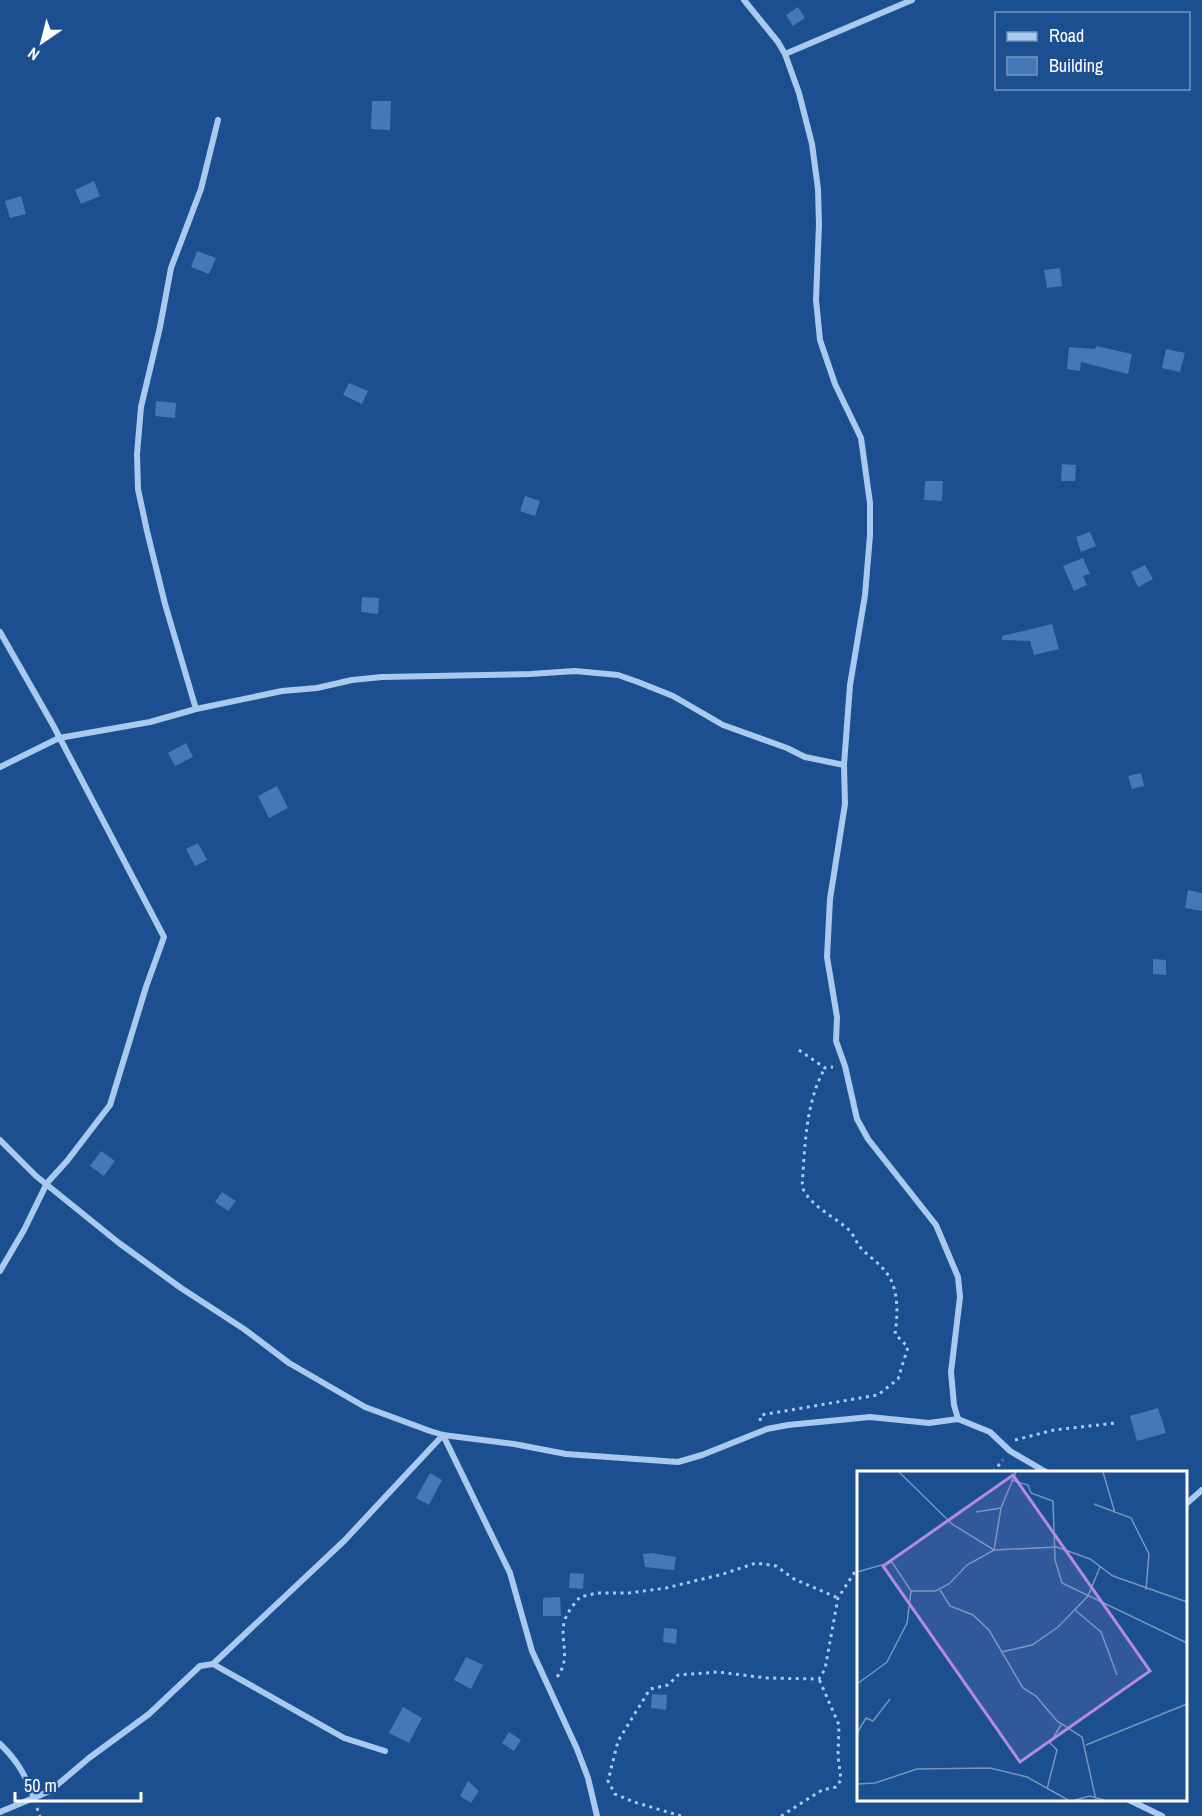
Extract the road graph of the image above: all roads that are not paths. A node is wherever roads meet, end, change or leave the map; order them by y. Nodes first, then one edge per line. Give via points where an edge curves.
1 (744, 0) edge
2 (912, 0) edge
3 (786, 54) junction
4 (218, 120) dead end
5 (0, 632) edge
6 (196, 709) junction
7 (59, 738) junction
8 (844, 765) junction
9 (0, 767) edge
10 (0, 1140) edge
11 (47, 1183) junction
12 (0, 1271) edge
13 (958, 1419) junction
14 (443, 1435) junction
15 (1043, 1471) edge
16 (1202, 1490) edge
17 (1187, 1502) edge
18 (213, 1664) junction
19 (0, 1744) edge
20 (385, 1751) dead end
21 (34, 1798) junction
22 (1131, 1801) edge
23 (0, 1812) edge
24 (597, 1816) edge
25 (1162, 1816) edge

1 - 3 street
2 - 3 street
3 - 8 street via 812,144 818,189 816,300 820,340 835,384 861,438 870,503 865,595 850,685
4 - 6 street via 201,189 171,268 141,407 137,454 138,489 147,531
5 - 7 street
6 - 7 street via 150,722
6 - 8 street via 282,691 382,677 598,672 618,675 673,696 723,725 805,757
7 - 9 street
7 - 11 street via 164,937 110,1105
8 - 13 street via 844,804 830,899 827,957 837,1017 836,1041 857,1119 868,1139 936,1225 958,1277 960,1298 951,1372
10 - 11 street
11 - 12 street
11 - 14 street via 119,1243 289,1363 365,1407
13 - 14 street via 929,1423 870,1417 788,1425 678,1462 566,1454
13 - 15 street via 990,1432 1010,1451
14 - 18 street via 344,1541
14 - 24 street via 510,1573 532,1651 588,1778
16 - 17 street
18 - 20 street via 344,1738
18 - 21 street via 200,1666 149,1714 50,1791
19 - 21 street via 25,1773
21 - 23 street
22 - 25 street

